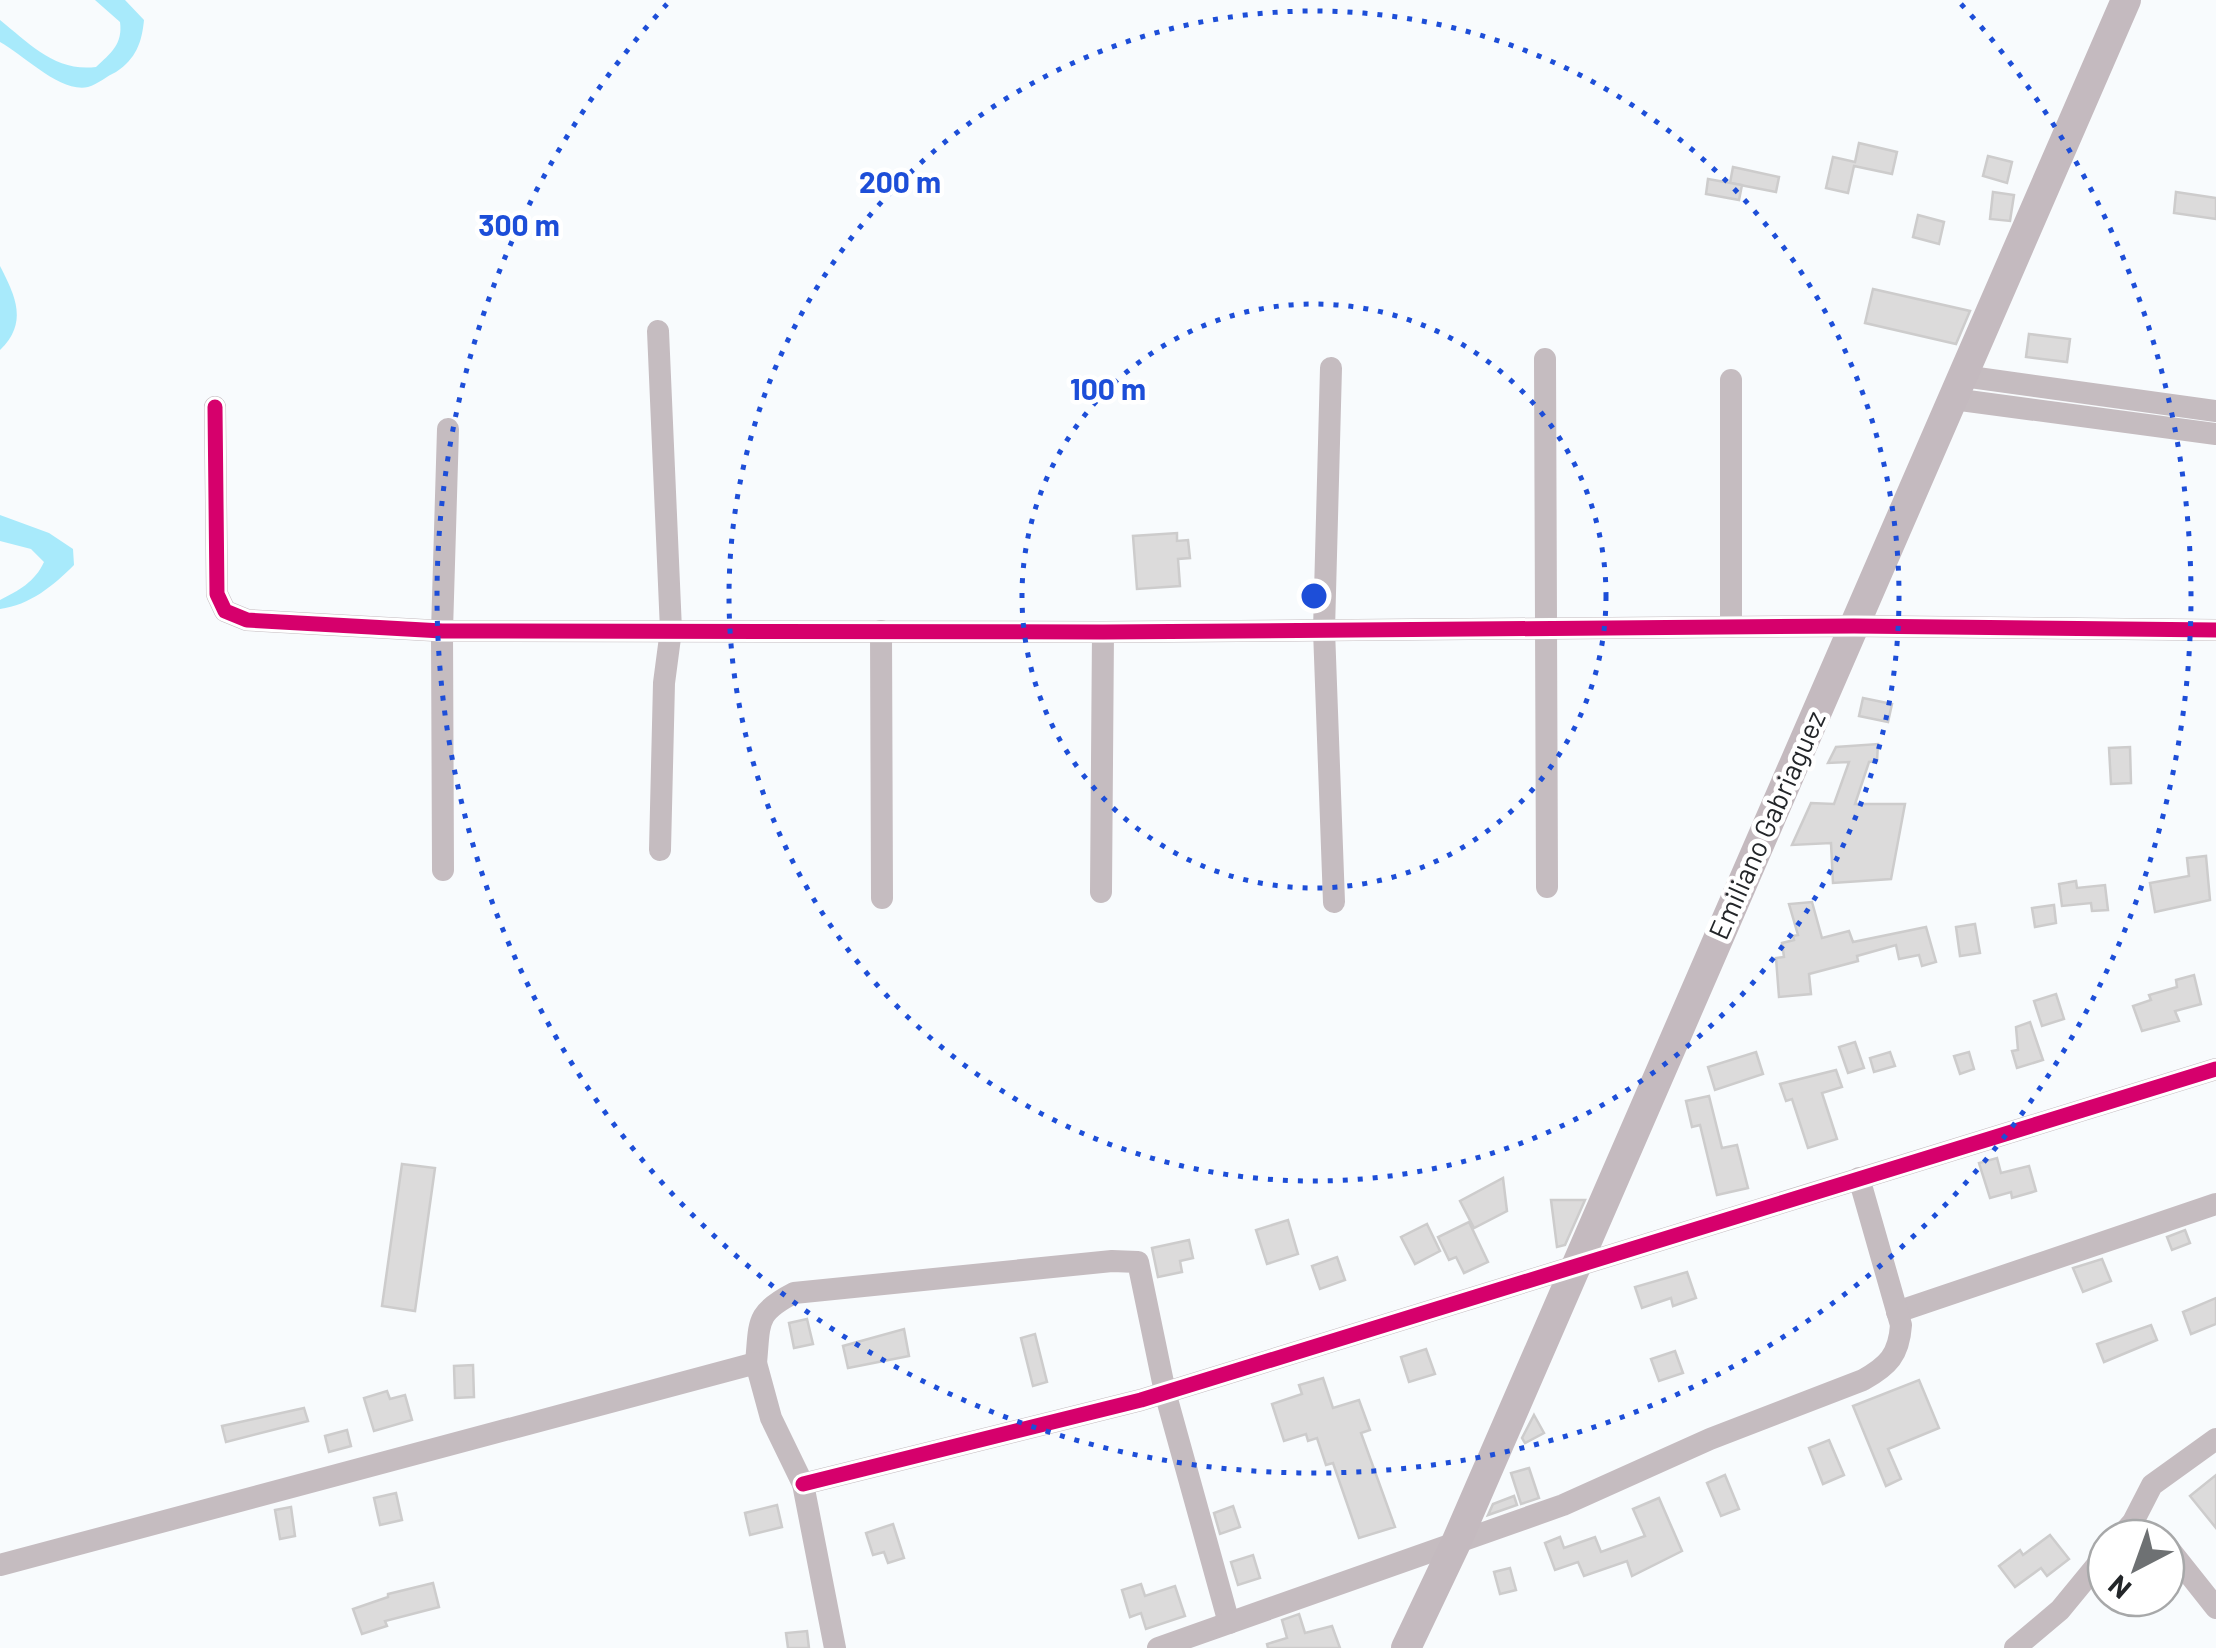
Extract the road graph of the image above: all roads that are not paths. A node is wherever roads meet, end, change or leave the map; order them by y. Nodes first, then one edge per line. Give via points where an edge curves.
1 (2126, 0) edge
2 (658, 331) dead end
3 (1545, 359) dead end
4 (1330, 368) dead end
5 (1732, 380) dead end
6 (1958, 388) junction
7 (216, 407) dead end
8 (2215, 411) edge
9 (2216, 426) edge
10 (448, 429) dead end
11 (2216, 434) edge
12 (1854, 626) junction
13 (1731, 627) junction
14 (1544, 628) junction
15 (671, 630) junction
16 (1324, 630) junction
17 (2216, 630) edge
18 (442, 631) junction
19 (881, 631) junction
20 (1103, 632) junction
21 (660, 850) dead end
22 (443, 870) dead end
23 (1547, 886) dead end
24 (1100, 892) dead end
25 (882, 898) dead end
26 (1334, 902) dead end
27 (2213, 1074) edge
28 (1859, 1178) junction
29 (2216, 1204) edge
30 (1575, 1264) junction
31 (1897, 1312) junction
32 (756, 1363) junction
33 (1164, 1392) junction
34 (2216, 1438) edge
35 (803, 1484) junction
36 (2133, 1518) edge
37 (1455, 1546) junction
38 (0, 1565) edge
39 (2186, 1571) edge
40 (2086, 1578) edge
41 (2216, 1608) edge
42 (1229, 1623) junction
43 (835, 1648) edge
44 (1158, 1648) edge
45 (1406, 1648) edge
46 (2014, 1648) edge

1 - 6 main road, Emiliano Gabriaguez
2 - 15 street
3 - 14 street
4 - 16 street
5 - 13 street
6 - 8 street
6 - 11 street
6 - 12 main road, Emiliano Gabriaguez
7 - 18 street via 216,594 226,610 248,620
8 - 9 street
10 - 18 street
12 - 13 street
12 - 17 street
12 - 30 main road, Emiliano Gabriaguez
13 - 14 street
14 - 16 street
14 - 23 street
15 - 18 street
15 - 19 street
15 - 21 street
16 - 20 street
16 - 26 street
18 - 22 street
19 - 20 street
19 - 25 street
20 - 24 street
27 - 28 street
28 - 30 street
28 - 31 street
29 - 31 street
30 - 33 street
30 - 37 main road, Emiliano Gabriaguez
31 - 37 street via 1900,1348 1886,1367 1863,1380
32 - 33 street via 760,1320 770,1304 794,1292 1138,1262
32 - 35 street via 771,1418
32 - 38 street
33 - 35 street
33 - 42 street
34 - 36 street via 2152,1485
35 - 43 street
37 - 42 street
37 - 45 main road, Emiliano Gabriaguez
39 - 41 street
40 - 46 street
42 - 44 street

